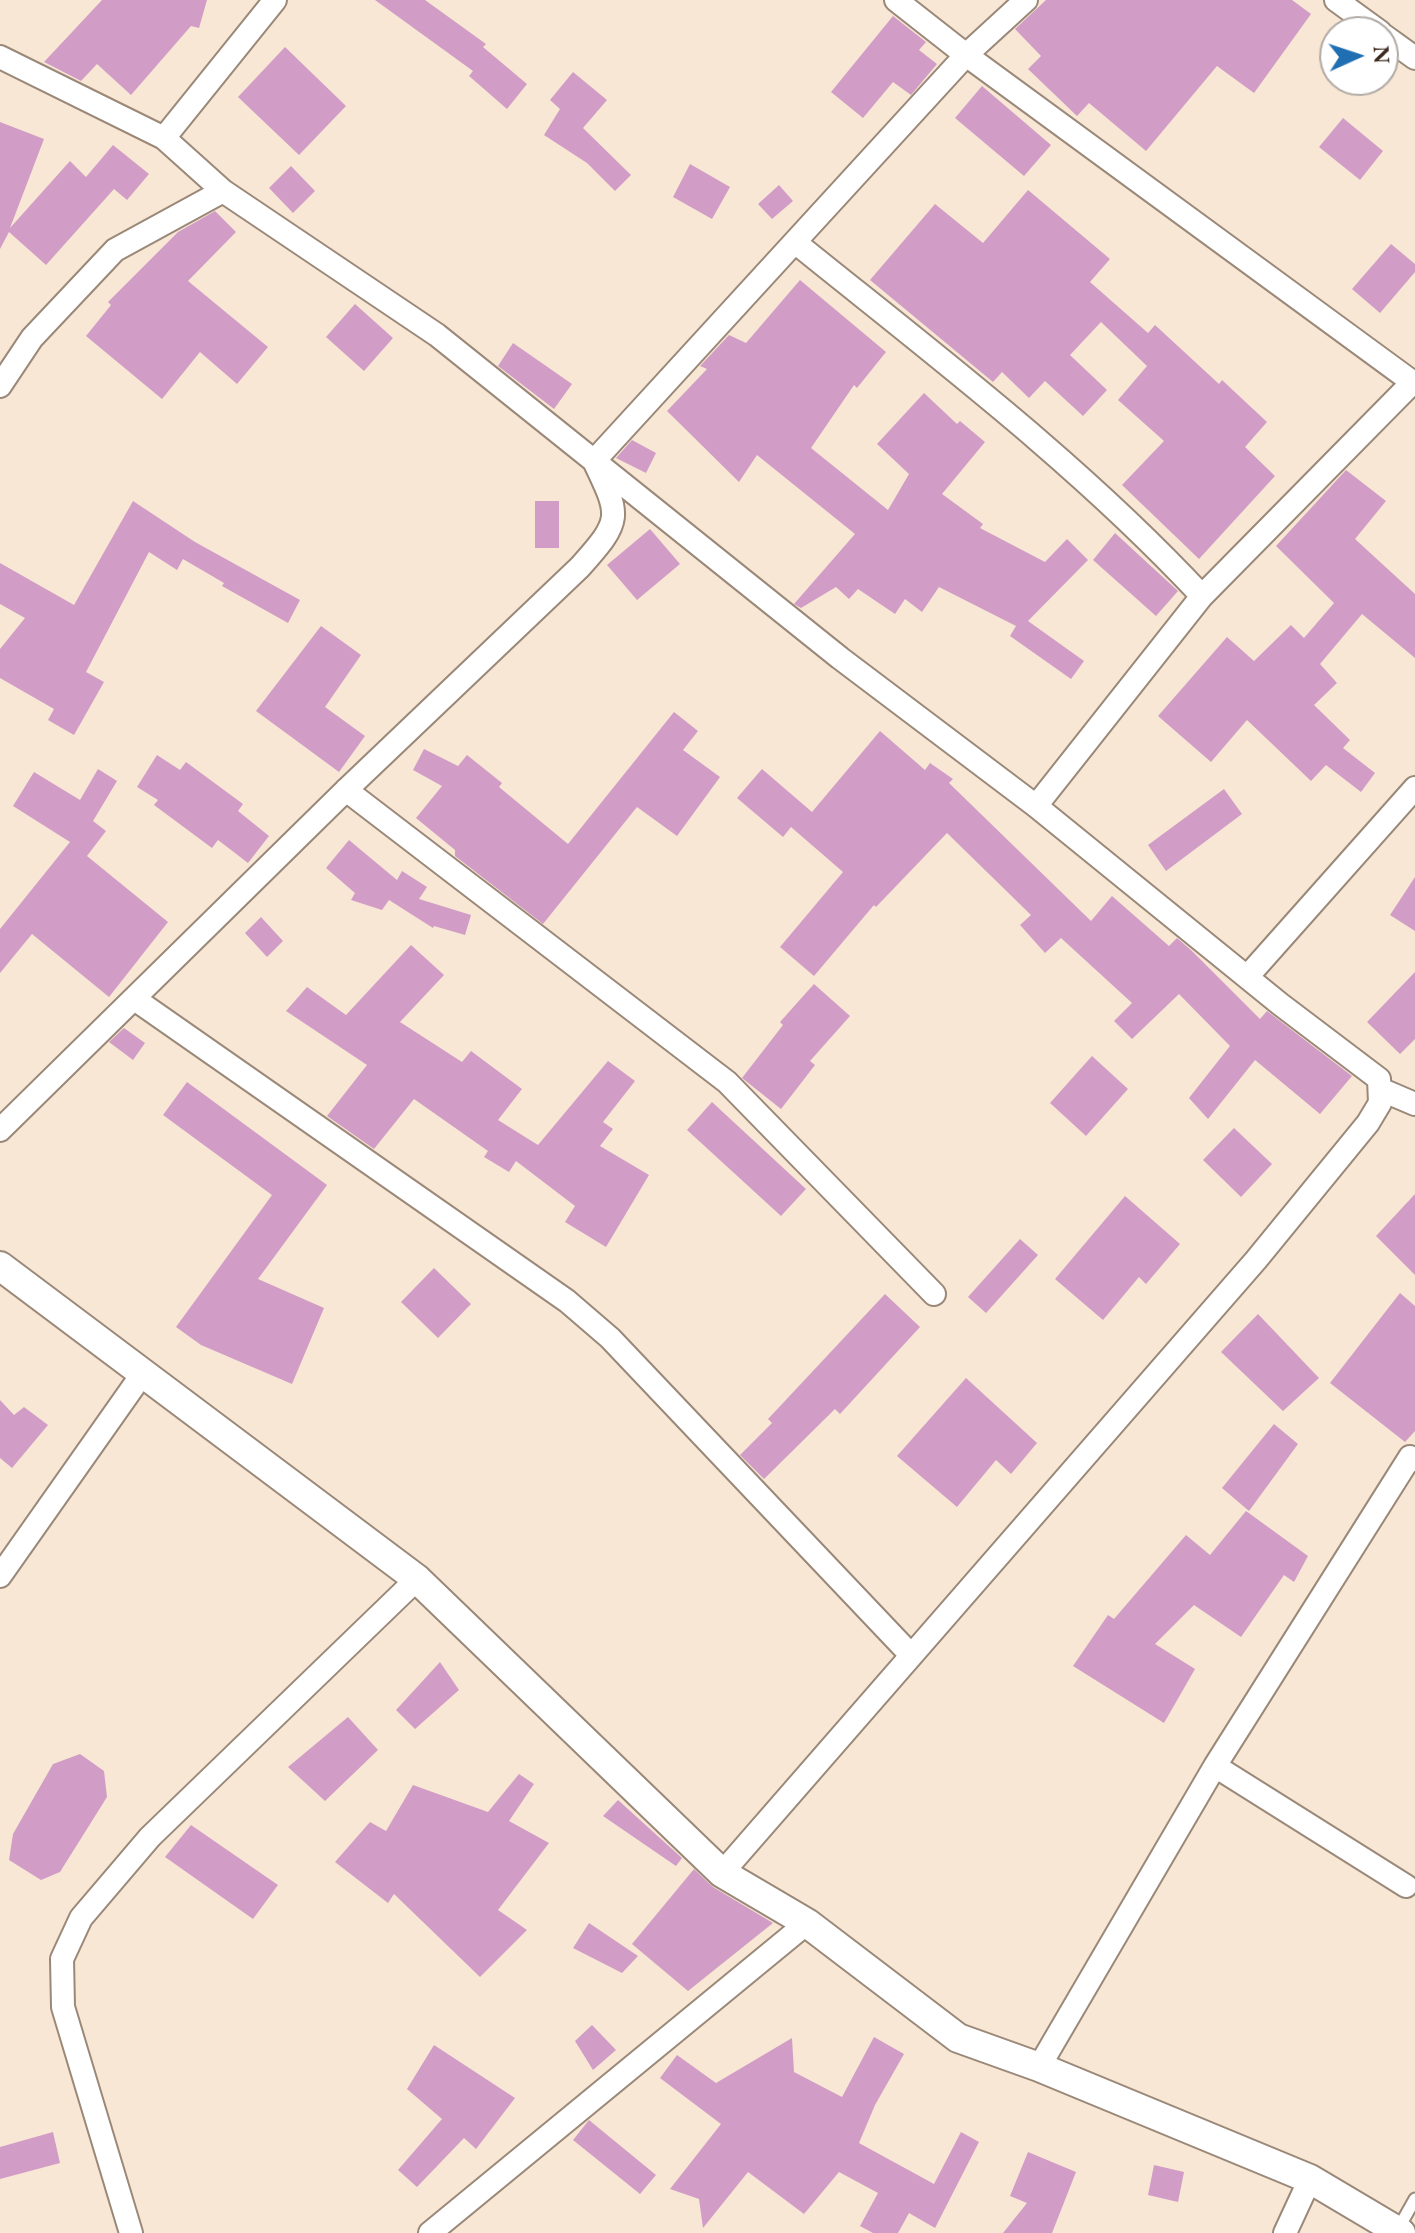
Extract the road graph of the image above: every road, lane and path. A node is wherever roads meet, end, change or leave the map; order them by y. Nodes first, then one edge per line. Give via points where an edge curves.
1 (275, 0) edge
2 (896, 0) edge
3 (1026, 0) edge
4 (1336, 0) edge
5 (1358, 16) edge
6 (966, 55) junction
7 (0, 57) edge
8 (164, 138) junction
9 (223, 191) junction
10 (796, 243) junction
11 (1414, 383) edge
12 (0, 386) edge
13 (594, 461) junction
14 (1202, 596) junction
15 (1415, 788) edge
16 (346, 790) junction
17 (1036, 806) junction
18 (1247, 977) junction
19 (136, 1000) junction
20 (1382, 1090) junction
21 (1415, 1104) edge
22 (0, 1130) edge
23 (0, 1266) edge
24 (934, 1294) dead end
25 (143, 1373) junction
26 (1415, 1460) edge
27 (0, 1576) edge
28 (417, 1579) junction
29 (910, 1654) junction
30 (1215, 1766) junction
31 (722, 1873) junction
32 (1406, 1886) dead end
33 (807, 1923) junction
34 (1039, 2067) junction
35 (1310, 2179) junction
36 (1415, 2199) edge
37 (1399, 2231) edge
38 (131, 2233) edge
39 (430, 2233) edge
40 (1285, 2233) edge

1 - 8 street
2 - 6 street
3 - 6 street
4 - 5 street
6 - 10 street
6 - 11 street
7 - 8 street
8 - 9 street
9 - 12 street via 115,250 32,338
9 - 13 street via 437,335
10 - 13 street
10 - 14 street via 1024,427 1134,524
11 - 14 street
13 - 16 street via 615,505 609,534
13 - 17 street
14 - 17 street
15 - 18 street
16 - 19 street
16 - 24 street via 727,1082
17 - 18 street
18 - 20 street via 1369,1069
19 - 22 street
19 - 29 street via 567,1301 610,1338
20 - 21 street
20 - 29 street via 1368,1123 1256,1260
23 - 25 street
25 - 27 street
25 - 28 street
26 - 30 street via 1410,1457
28 - 31 street
28 - 38 street via 150,1837 81,1918 62,1959 63,2007
29 - 31 street
30 - 32 street
30 - 34 street
31 - 33 street
33 - 34 street via 958,2038
33 - 39 street
34 - 35 street
35 - 37 street
35 - 40 street
36 - 37 lane

